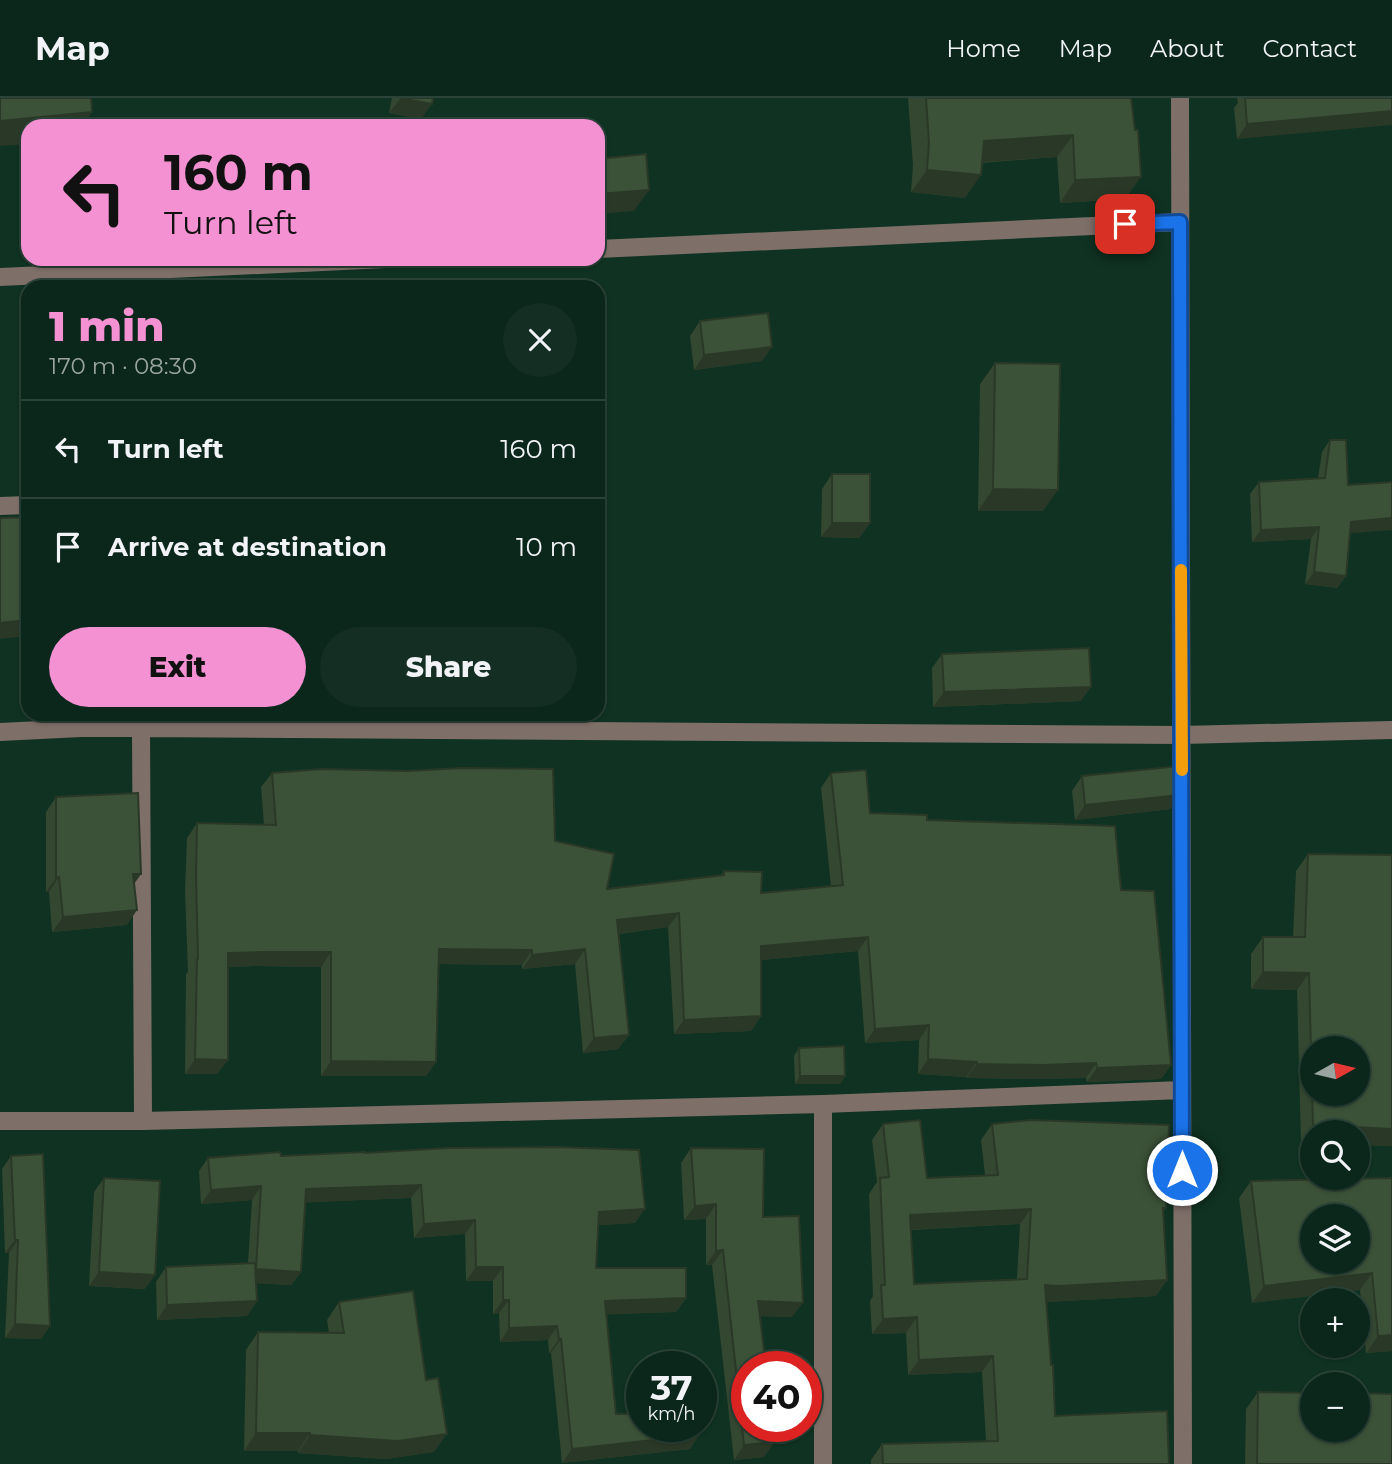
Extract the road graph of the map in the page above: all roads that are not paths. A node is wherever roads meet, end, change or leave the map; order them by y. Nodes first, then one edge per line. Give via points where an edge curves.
1 (1180, 98) edge
2 (1180, 222) junction
3 (605, 249) edge
4 (280, 266) edge
5 (0, 277) edge
6 (69, 280) edge
7 (21, 505) edge
8 (0, 506) edge
9 (81, 721) edge
10 (141, 728) junction
11 (1392, 730) edge
12 (0, 732) edge
13 (1181, 735) junction
14 (1182, 1090) junction
15 (823, 1104) junction
16 (0, 1121) edge
17 (144, 1121) junction
18 (823, 1464) edge
19 (1183, 1464) edge

1 - 2 street
2 - 3 street
2 - 13 street
4 - 6 street
5 - 6 street
7 - 8 street
9 - 10 street
9 - 12 street
10 - 13 street
10 - 17 street
11 - 13 street
13 - 14 street
14 - 15 street
14 - 19 street
15 - 17 street
15 - 18 street
16 - 17 street

